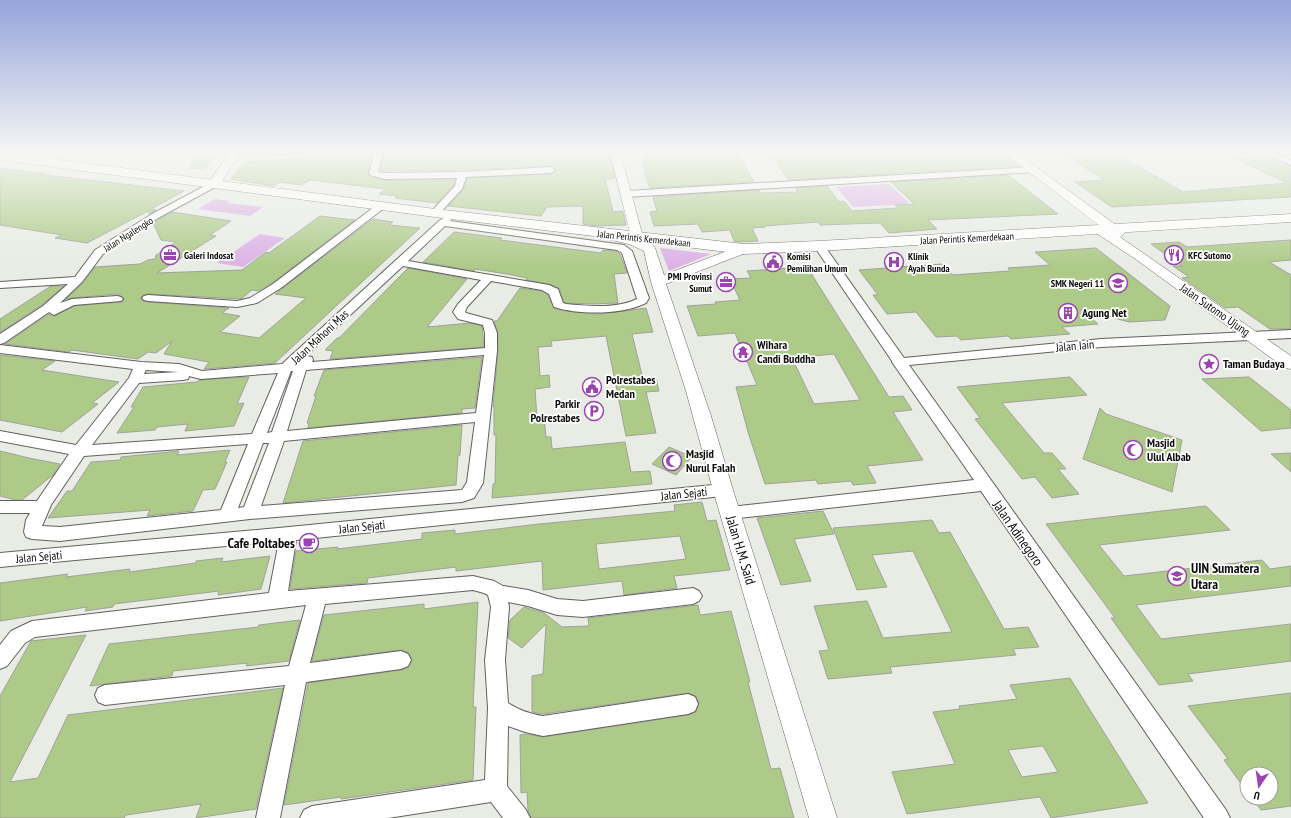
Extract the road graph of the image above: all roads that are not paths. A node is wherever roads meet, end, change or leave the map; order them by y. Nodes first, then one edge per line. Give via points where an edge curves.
1 (203, 190) edge
2 (261, 190) edge
3 (458, 190) edge
4 (625, 190) edge
5 (691, 190) edge
6 (1058, 190) edge
7 (626, 194) junction
8 (381, 206) junction
9 (448, 218) junction
10 (1291, 218) edge
11 (1107, 230) junction
12 (594, 232) junction
13 (637, 237) junction
14 (819, 246) junction
15 (744, 249) junction
16 (407, 264) junction
17 (489, 277) junction
18 (78, 280) junction
19 (658, 282) junction
20 (0, 285) edge
21 (148, 298) dead end
22 (117, 299) dead end
23 (1291, 334) edge
24 (1254, 337) junction
25 (0, 340) edge
26 (0, 348) edge
27 (491, 351) junction
28 (898, 362) junction
29 (1291, 364) edge
30 (141, 366) junction
31 (301, 366) junction
32 (286, 368) junction
33 (201, 375) junction
34 (135, 379) junction
35 (482, 417) junction
36 (0, 436) edge
37 (278, 437) junction
38 (257, 439) junction
39 (78, 451) junction
40 (984, 485) junction
41 (723, 490) junction
42 (0, 507) edge
43 (42, 507) junction
44 (250, 513) junction
45 (730, 513) junction
46 (227, 515) junction
47 (289, 534) junction
48 (0, 560) edge
49 (497, 593) junction
50 (693, 596) dead end
51 (317, 598) junction
52 (277, 600) junction
53 (0, 660) edge
54 (401, 660) dead end
55 (297, 674) junction
56 (105, 695) dead end
57 (688, 704) dead end
58 (498, 708) junction
59 (496, 790) junction
60 (268, 818) edge
61 (312, 818) edge
62 (518, 818) edge
63 (823, 818) edge
64 (1218, 818) edge

1 - 18 street, Jalan Ngalengko via 155,216 99,252
2 - 8 main road, Jalan Perintis Kemerdekaan
3 - 9 street
4 - 7 street
5 - 7 street
6 - 11 main road, Jalan Sutomo Ujung
7 - 13 street
8 - 9 main road, Jalan Perintis Kemerdekaan
8 - 21 street via 277,286 253,301 237,304
9 - 12 main road, Jalan Perintis Kemerdekaan
9 - 16 street, Jalan Mahoni Mas
9 - 17 street via 620,247 627,251 643,298 640,303 628,306 565,307 558,305 556,293 550,289
9 - 32 street, Jalan Mahoni Mas
10 - 11 main road, Jalan Perintis Kemerdekaan
11 - 14 main road, Jalan Perintis Kemerdekaan
11 - 24 main road, Jalan Sutomo Ujung
12 - 13 main road, Jalan Perintis Kemerdekaan
12 - 19 street, Jalan H.M. Said via 648,248 652,252
13 - 15 main road, Jalan Perintis Kemerdekaan
14 - 15 main road, Jalan Perintis Kemerdekaan
14 - 28 street, Jalan Adinegoro
15 - 19 street
16 - 17 street
16 - 31 street, Jalan Mahoni Mas
17 - 27 street via 459,312 462,316 488,322
18 - 20 street
18 - 25 street, Jalan Ngalengko via 57,301
19 - 41 street, Jalan H.M. Said via 678,338
22 - 26 street via 67,304
23 - 24 street, Jalan Iain
24 - 28 street, Jalan Iain via 1101,344
24 - 29 main road, Jalan Sutomo Ujung
26 - 30 street
27 - 31 street
27 - 35 street
28 - 40 street, Jalan Adinegoro
30 - 33 street via 179,368
30 - 34 street
31 - 32 street
31 - 37 street, Jalan Mahoni Mas
32 - 33 street
32 - 38 street, Jalan Mahoni Mas
33 - 34 street
34 - 39 street
35 - 37 street
35 - 44 street via 475,483 468,494
36 - 39 street
37 - 38 street
37 - 44 street, Jalan Mahoni Mas
38 - 39 street
38 - 46 street, Jalan Mahoni Mas
39 - 43 street
40 - 45 street
40 - 64 street, Jalan Adinegoro
41 - 45 street, Jalan H.M. Said
41 - 47 street, Jalan Sejati
42 - 43 street
43 - 46 street via 31,527 32,532 60,534
44 - 46 street
45 - 63 street, Jalan H.M. Said
47 - 48 street, Jalan Sejati
47 - 52 street
49 - 50 street via 528,598 557,607 583,609
49 - 51 street via 488,586 473,583
49 - 58 street via 500,607 495,660
51 - 52 street
51 - 55 street
52 - 53 street via 32,629 18,637
54 - 55 street
55 - 56 street
55 - 60 street
57 - 58 street via 543,726 515,719
58 - 59 street
59 - 61 street
59 - 62 street

